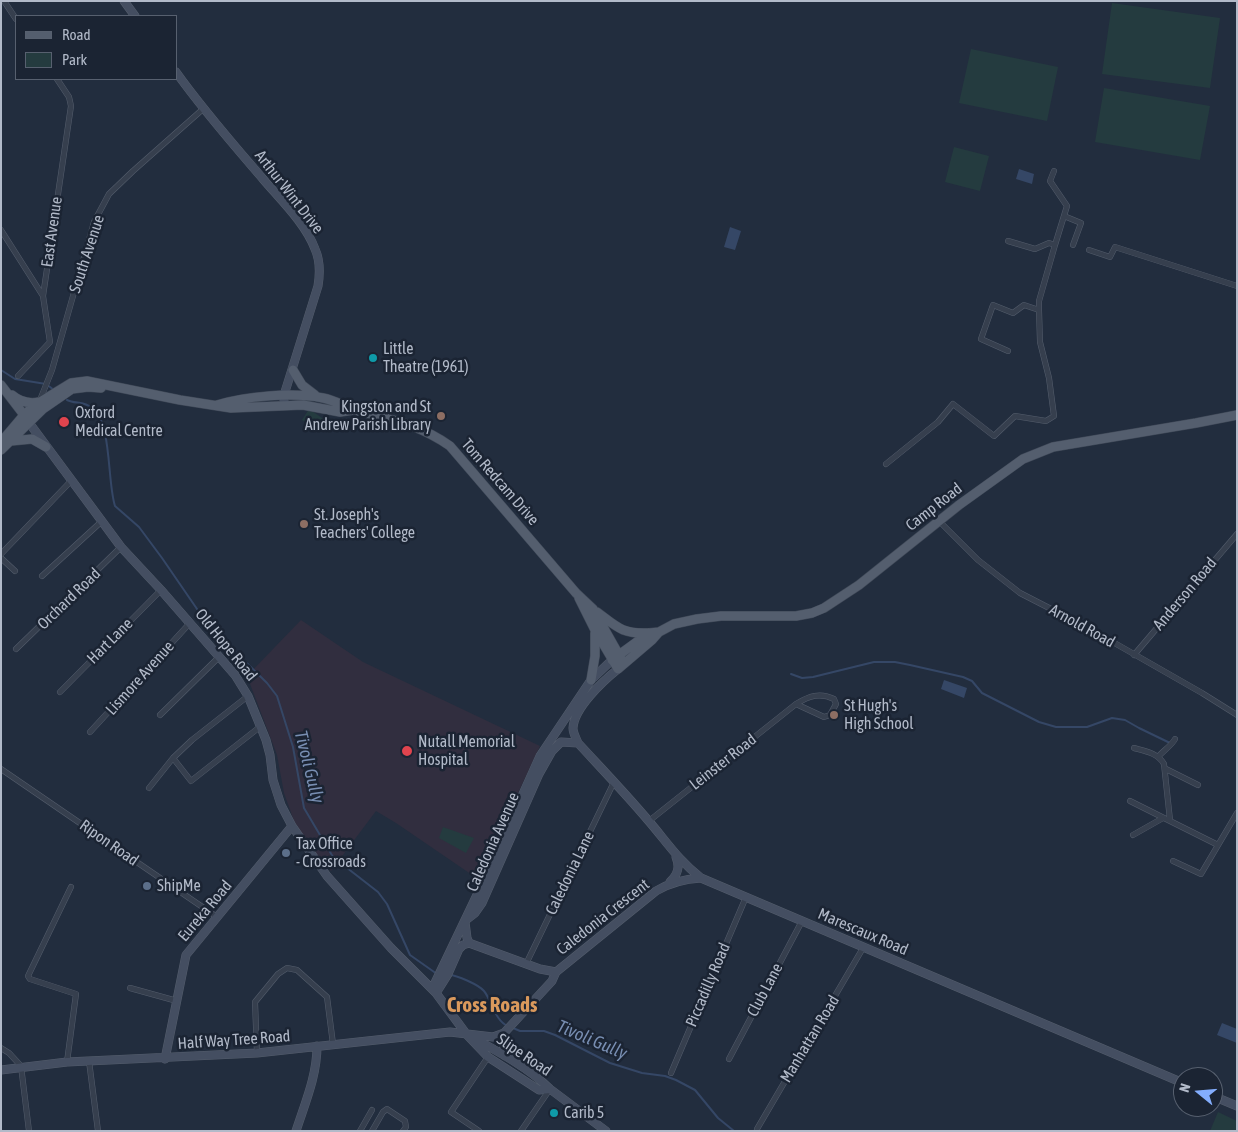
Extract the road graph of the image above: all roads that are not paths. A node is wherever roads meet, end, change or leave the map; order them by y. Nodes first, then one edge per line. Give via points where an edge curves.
1 (4, 1) edge
2 (124, 1) edge
3 (134, 15) edge
4 (15, 18) edge
5 (178, 75) edge
6 (58, 80) edge
7 (203, 109) junction
8 (1054, 171) dead end
9 (1064, 216) junction
10 (1, 230) edge
11 (1008, 241) dead end
12 (1055, 245) junction
13 (1074, 245) dead end
14 (1089, 250) dead end
15 (1237, 286) edge
16 (43, 296) junction
17 (1039, 310) junction
18 (1008, 351) dead end
19 (292, 370) junction
20 (18, 376) dead end
21 (4, 388) edge
22 (132, 389) junction
23 (284, 395) junction
24 (323, 398) junction
25 (39, 402) junction
26 (217, 405) junction
27 (284, 405) junction
28 (353, 410) junction
29 (1237, 415) edge
30 (27, 419) junction
31 (5, 442) edge
32 (46, 447) junction
33 (1, 450) edge
34 (886, 464) dead end
35 (71, 481) junction
36 (101, 522) junction
37 (940, 522) junction
38 (1237, 534) edge
39 (121, 548) junction
40 (1, 554) edge
41 (1, 558) edge
42 (15, 571) dead end
43 (42, 576) dead end
44 (161, 590) junction
45 (576, 593) junction
46 (593, 609) junction
47 (189, 624) junction
48 (595, 630) junction
49 (659, 632) junction
50 (649, 634) junction
51 (16, 649) dead end
52 (1134, 655) junction
53 (219, 657) junction
54 (615, 658) junction
55 (621, 667) junction
56 (591, 680) junction
57 (60, 692) dead end
58 (248, 696) junction
59 (796, 704) junction
60 (160, 715) dead end
61 (1237, 715) edge
62 (261, 726) junction
63 (90, 732) dead end
64 (1175, 739) dead end
65 (578, 743) junction
66 (1134, 748) dead end
67 (1158, 757) junction
68 (173, 758) junction
69 (1166, 768) junction
70 (1, 769) edge
71 (614, 782) junction
72 (1198, 785) dead end
73 (149, 788) dead end
74 (1130, 801) dead end
75 (1237, 813) edge
76 (1163, 818) junction
77 (1170, 820) junction
78 (649, 821) junction
79 (292, 826) junction
80 (1133, 835) dead end
81 (1218, 845) junction
82 (675, 855) junction
83 (1173, 861) dead end
84 (701, 878) junction
85 (668, 884) junction
86 (71, 887) dead end
87 (746, 897) junction
88 (217, 917) junction
89 (465, 921) junction
90 (802, 921) junction
91 (469, 943) junction
92 (863, 948) junction
93 (526, 964) junction
94 (556, 972) junction
95 (443, 975) junction
96 (130, 988) dead end
97 (434, 991) junction
98 (177, 1001) junction
99 (508, 1029) junction
100 (467, 1035) junction
101 (333, 1044) junction
102 (317, 1046) junction
103 (1, 1048) edge
104 (257, 1053) junction
105 (505, 1056) junction
106 (488, 1057) junction
107 (165, 1059) junction
108 (728, 1059) dead end
109 (89, 1061) junction
110 (68, 1062) junction
111 (21, 1066) junction
112 (1, 1070) edge
113 (671, 1073) dead end
114 (1173, 1079) edge
115 (550, 1089) junction
116 (1223, 1100) edge
117 (1237, 1106) edge
118 (372, 1110) dead end
119 (757, 1129) dead end
120 (297, 1130) edge
121 (29, 1131) edge
122 (98, 1131) edge
123 (360, 1131) edge
124 (372, 1131) edge
125 (403, 1131) edge
126 (479, 1131) edge
127 (521, 1131) edge
128 (606, 1131) edge

1 - 4 street
2 - 3 main road
5 - 7 main road, Arthur Wint Drive
6 - 16 street, East Avenue via 71,106
7 - 19 main road, Arthur Wint Drive via 286,205 315,248 318,286
7 - 25 street, South Avenue via 109,194 94,222
8 - 9 street via 1050,182 1067,206
9 - 12 street
9 - 13 street via 1081,223
10 - 16 street
11 - 12 street via 1035,248 1050,243
12 - 17 street
14 - 15 street via 1110,257 1115,247
16 - 20 street, East Avenue via 50,342
17 - 18 street via 1024,305 1013,313 993,305 981,339
17 - 34 street via 1040,342 1054,416 1046,421 1015,416 994,436 953,404 938,422
19 - 23 main road, Arthur Wint Drive
19 - 24 main road via 302,386
21 - 25 main road via 22,402
21 - 30 main road, Old Hope Road
22 - 25 main road, Tom Redcam Drive via 87,381 71,383
22 - 26 main road, Tom Redcam Drive
22 - 30 main road, Tom Redcam Drive via 88,387 72,390
23 - 24 main road, Tom Redcam Drive
23 - 26 main road, Tom Redcam Drive via 232,400
23 - 27 main road, Arthur Wint Drive
24 - 28 main road, Tom Redcam Drive
25 - 30 main road, Tom Redcam Drive
26 - 27 main road, Tom Redcam Drive via 231,408
27 - 28 main road, Tom Redcam Drive via 340,412
28 - 45 main road, Tom Redcam Drive via 422,429 450,446
29 - 37 main road, Camp Road via 1053,447 1023,458
30 - 31 main road
30 - 32 main road, Old Hope Road
31 - 32 main road via 32,439
31 - 33 main road
32 - 35 main road, Old Hope Road
35 - 36 main road, Old Hope Road
35 - 40 street
36 - 39 main road, Old Hope Road
36 - 43 street
37 - 49 main road, Camp Road via 833,603 812,613 721,616 674,624
37 - 52 street, Arnold Road via 978,560 1020,593
38 - 52 street, Anderson Road
39 - 44 main road, Old Hope Road
39 - 51 street, Orchard Road
41 - 42 street
44 - 47 main road, Old Hope Road
44 - 57 street, Hart Lane
45 - 46 main road, Tom Redcam Drive
45 - 48 main road, Tom Redcam Drive
46 - 50 main road via 622,631
46 - 54 main road, Tom Redcam Drive
47 - 53 main road, Old Hope Road
47 - 63 street, Lismore Avenue
48 - 54 main road, Tom Redcam Drive
48 - 56 main road
49 - 50 main road, Camp Road
49 - 55 main road, Camp Road
50 - 54 main road, Camp Road
52 - 61 street, Arnold Road
53 - 58 main road, Old Hope Road
53 - 60 street
54 - 55 main road, Tom Redcam Drive
54 - 56 main road, Caledonia Avenue
55 - 65 main road via 578,712 573,728
56 - 89 main road, Caledonia Avenue via 540,756
58 - 62 main road, Old Hope Road
58 - 68 street
59 - 59 street, Leinster Road via 820,694 834,698 836,704 830,715 824,717
59 - 78 street, Leinster Road
62 - 68 street via 191,781
62 - 79 main road, Old Hope Road via 281,805
64 - 67 street
65 - 71 main road, Marescaux Road
65 - 89 main road, Caledonia Avenue via 561,742 552,751 482,903
66 - 67 street
67 - 69 street
68 - 73 street
69 - 72 street
69 - 77 street
70 - 88 street, Ripon Road
71 - 78 main road, Marescaux Road
71 - 93 street, Caledonia Lane
74 - 76 street
75 - 81 street
76 - 77 street
76 - 80 street
77 - 81 street
78 - 82 main road, Marescaux Road
79 - 88 main road, Eureka Road
79 - 97 main road, Old Hope Road via 326,876
81 - 83 street via 1201,874
82 - 84 main road, Marescaux Road
82 - 85 main road, Caledonia Crescent via 678,870
84 - 85 main road, Caledonia Crescent
84 - 87 main road, Marescaux Road
85 - 94 main road, Caledonia Crescent
86 - 110 street via 28,976 76,994
87 - 90 main road, Marescaux Road
87 - 113 street, Piccadilly Road
88 - 98 main road, Eureka Road via 186,955
89 - 91 main road
89 - 95 main road, Caledonia Avenue
90 - 92 main road, Marescaux Road
90 - 108 street, Club Lane
91 - 93 main road, Caledonia Crescent
91 - 95 main road via 459,949
92 - 114 main road, Marescaux Road
92 - 119 street, Manhattan Road
93 - 94 main road, Caledonia Crescent
94 - 99 main road, Caledonia Crescent
95 - 97 main road
96 - 98 street
97 - 100 main road, Old Hope Road
98 - 107 main road, Eureka Road
99 - 100 main road via 488,1037
99 - 105 main road via 503,1042
100 - 101 main road, Half Way Tree Road via 435,1033
100 - 105 main road, Slipe Road
100 - 106 main road, Slipe Road
101 - 102 main road, Half Way Tree Road
101 - 104 street via 328,997 297,970 287,968 255,1002
102 - 104 main road, Half Way Tree Road
102 - 120 main road via 317,1061
103 - 111 street
104 - 107 main road, Half Way Tree Road
105 - 115 main road, Slipe Road
106 - 115 main road, Slipe Road via 539,1090
106 - 126 street via 451,1112
107 - 109 main road, Half Way Tree Road
109 - 110 main road, Half Way Tree Road
109 - 122 street
110 - 111 main road, Half Way Tree Road
111 - 112 main road, Half Way Tree Road
111 - 121 street
115 - 127 street
115 - 128 main road, Slipe Road
116 - 117 main road
118 - 123 street
124 - 125 street via 387,1109 405,1121

